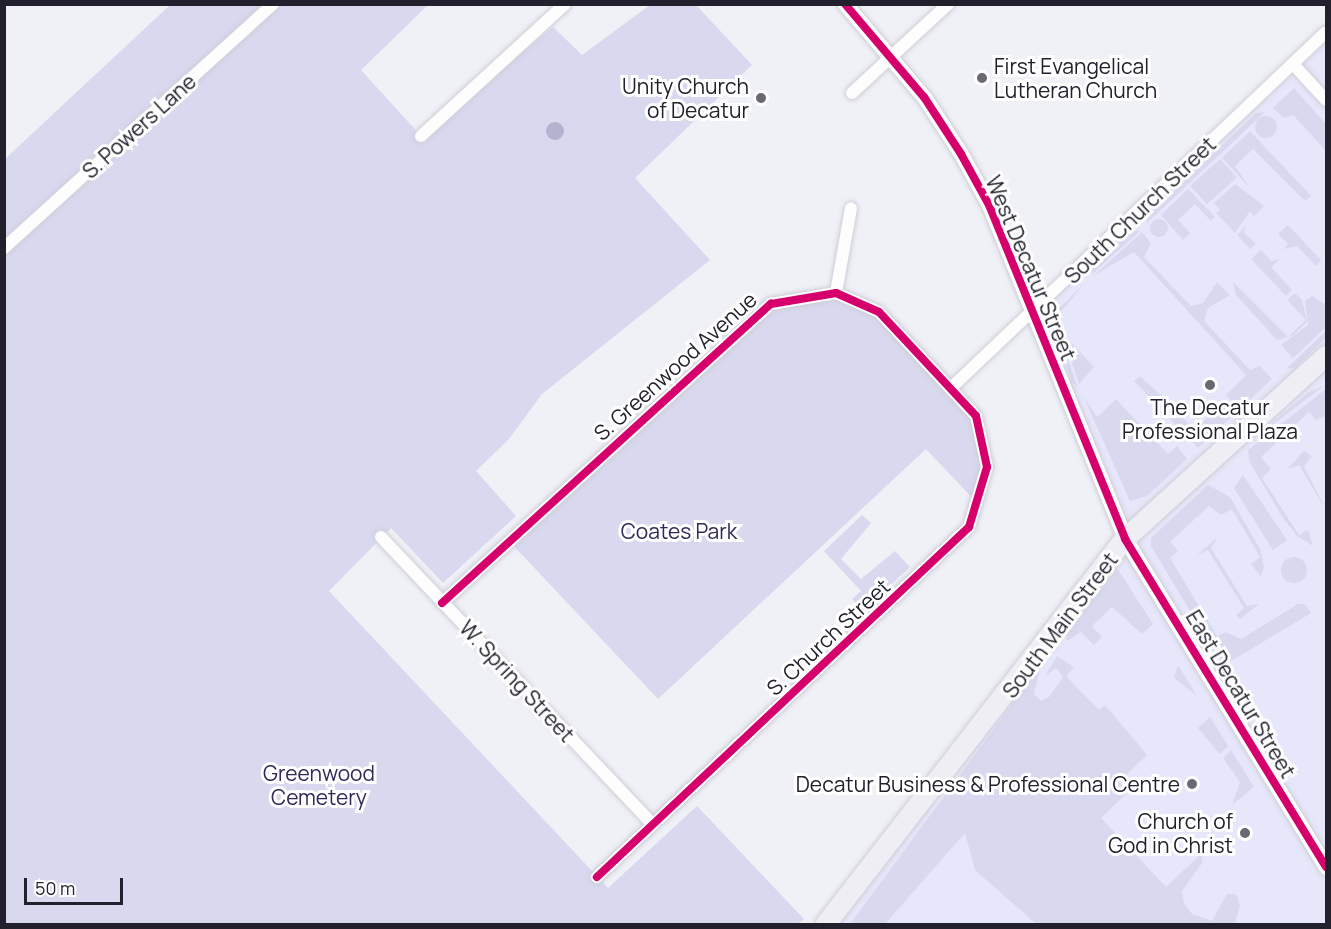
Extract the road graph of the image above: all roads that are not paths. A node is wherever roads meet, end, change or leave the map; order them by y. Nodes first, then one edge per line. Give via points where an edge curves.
1 (273, 4) edge
2 (565, 4) edge
3 (845, 4) edge
4 (948, 4) edge
5 (1326, 32) edge
6 (892, 57) junction
7 (1293, 64) junction
8 (852, 93) dead end
9 (1326, 100) edge
10 (421, 136) dead end
11 (851, 208) dead end
12 (4, 248) edge
13 (836, 293) junction
14 (1033, 312) junction
15 (1324, 362) edge
16 (953, 386) junction
17 (381, 537) dead end
18 (1125, 539) junction
19 (442, 603) junction
20 (652, 824) junction
21 (1326, 867) edge
22 (597, 877) dead end
23 (826, 924) edge

1 - 12 street, S. Powers Lane
2 - 10 street
3 - 6 street, West Decatur Street
4 - 6 street
5 - 7 street, South Church Street
6 - 8 street
6 - 14 street, West Decatur Street via 924,97 984,195
7 - 9 street
7 - 14 street, South Church Street
11 - 13 street
13 - 16 street, S. Greenwood Avenue via 879,312
13 - 19 street, S. Greenwood Avenue via 796,296 754,316
14 - 16 street, South Church Street
14 - 18 street, West Decatur Street
15 - 18 main road, South Main Street
16 - 20 street, S. Church Street via 976,416 986,457 982,497 969,527
17 - 19 street, W. Spring Street
18 - 21 street, East Decatur Street
18 - 23 main road, South Main Street
19 - 20 street, W. Spring Street
20 - 22 street, S. Church Street

